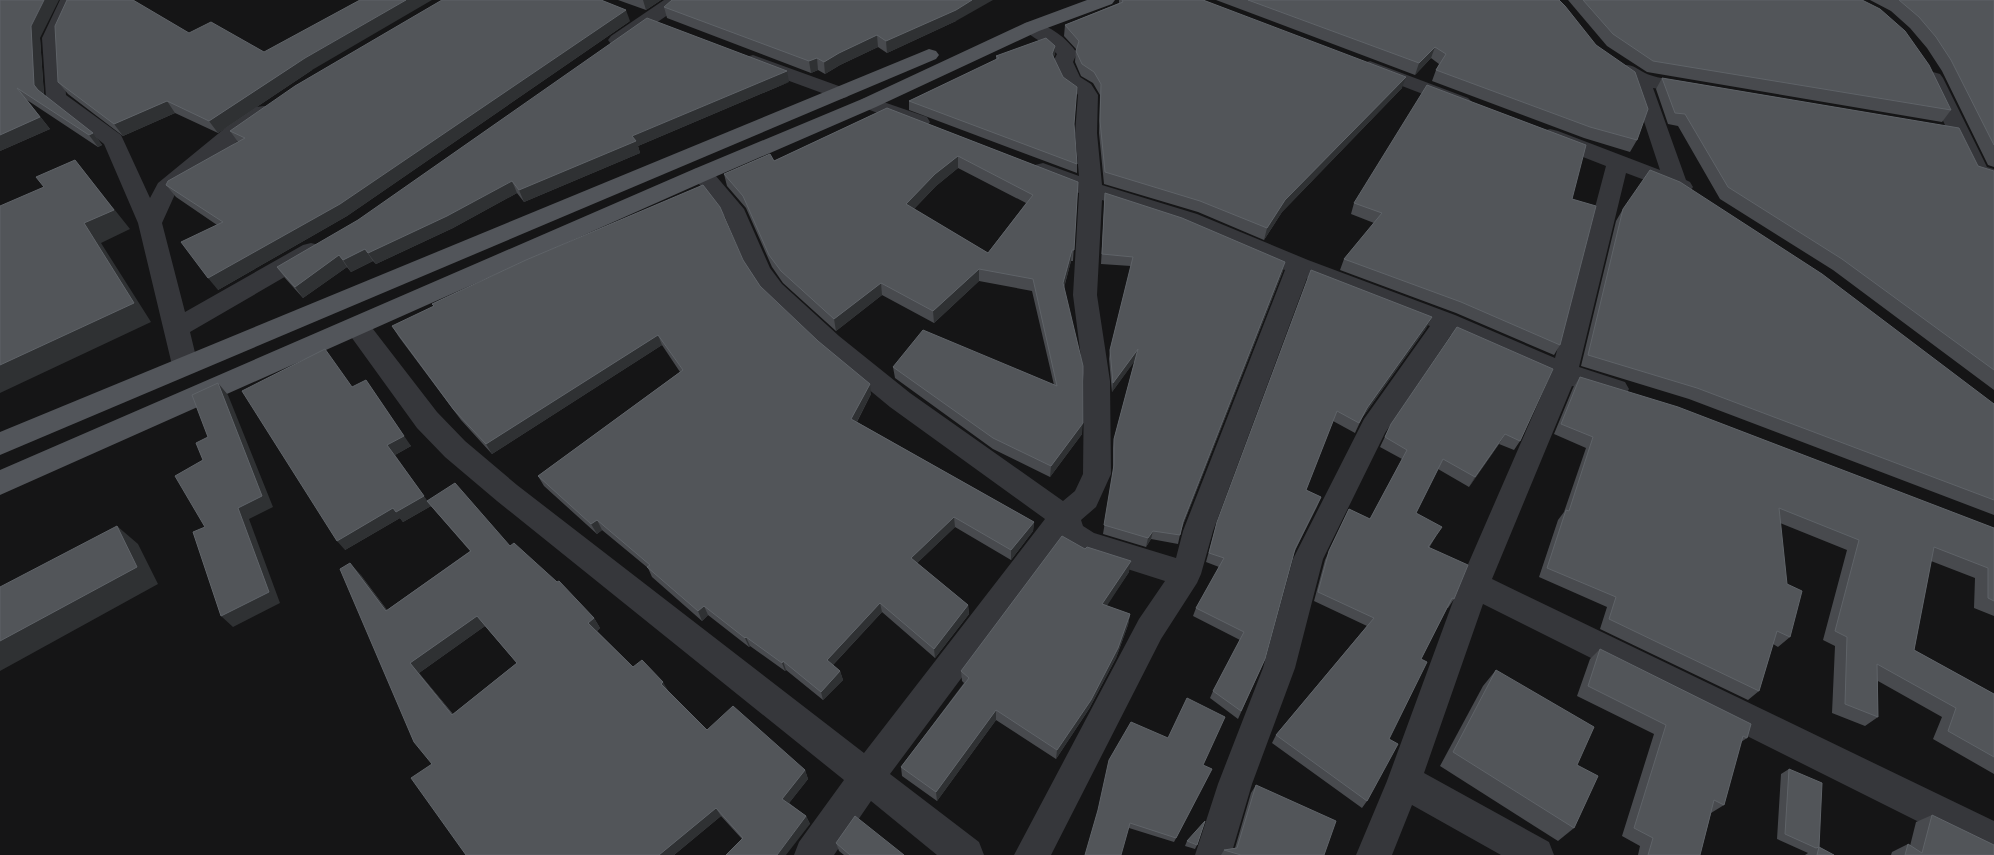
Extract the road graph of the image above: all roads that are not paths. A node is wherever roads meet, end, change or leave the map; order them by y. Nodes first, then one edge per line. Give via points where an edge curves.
1 (70, 0) edge
2 (676, 0) edge
3 (1056, 0) edge
4 (1105, 0) edge
5 (1032, 27) junction
6 (602, 51) edge
7 (732, 53) edge
8 (1607, 56) edge
9 (1351, 60) edge
10 (1922, 61) edge
11 (1640, 79) junction
12 (1712, 92) edge
13 (840, 93) junction
14 (278, 103) edge
15 (869, 103) junction
16 (1480, 109) edge
17 (1526, 127) edge
18 (943, 132) edge
19 (1017, 160) edge
20 (1618, 161) junction
21 (702, 174) junction
22 (1994, 177) edge
23 (1676, 183) junction
24 (1091, 189) junction
25 (1701, 199) edge
26 (150, 223) junction
27 (330, 239) edge
28 (1299, 266) junction
29 (1446, 322) junction
30 (357, 327) junction
31 (175, 329) junction
32 (185, 365) junction
33 (1564, 373) junction
34 (1640, 396) edge
35 (0, 444) edge
36 (0, 483) edge
37 (1064, 518) junction
38 (1186, 574) junction
39 (1474, 585) junction
40 (867, 777) junction
41 (1404, 781) junction
42 (1994, 840) edge
43 (812, 855) edge
44 (966, 855) edge
45 (1032, 855) edge
46 (1213, 855) edge
47 (1374, 855) edge
48 (1536, 855) edge

1 - 26 street via 52,38 56,96 113,140
2 - 6 street
3 - 13 main road
4 - 5 main road
5 - 15 main road
5 - 24 street via 1056,41 1067,53 1063,62 1071,81 1088,94 1086,133
7 - 13 street
8 - 11 street
9 - 16 street
10 - 22 street via 1944,97 1949,131 1978,172
11 - 12 street
11 - 23 street
13 - 32 main road
14 - 26 street via 238,129 166,188
15 - 18 street
15 - 21 main road
17 - 20 street
19 - 24 street
20 - 23 street
20 - 33 street
21 - 30 main road
21 - 37 street via 736,214 759,270 773,290 830,343 900,400
23 - 25 street
24 - 28 street via 1189,220
24 - 37 street via 1085,295 1097,380 1097,474 1086,500
26 - 31 street
27 - 31 street
28 - 29 street
28 - 38 street via 1198,531
29 - 33 street
29 - 46 street via 1374,427 1308,559 1279,668 1235,784
30 - 36 main road
30 - 40 street via 428,420 455,449
31 - 32 street
32 - 35 main road
33 - 34 street
33 - 39 street
37 - 38 street via 1073,536 1085,543
37 - 40 street
38 - 45 street via 1150,629
39 - 41 street
39 - 42 street
40 - 43 street
40 - 44 street
41 - 47 street
41 - 48 street

